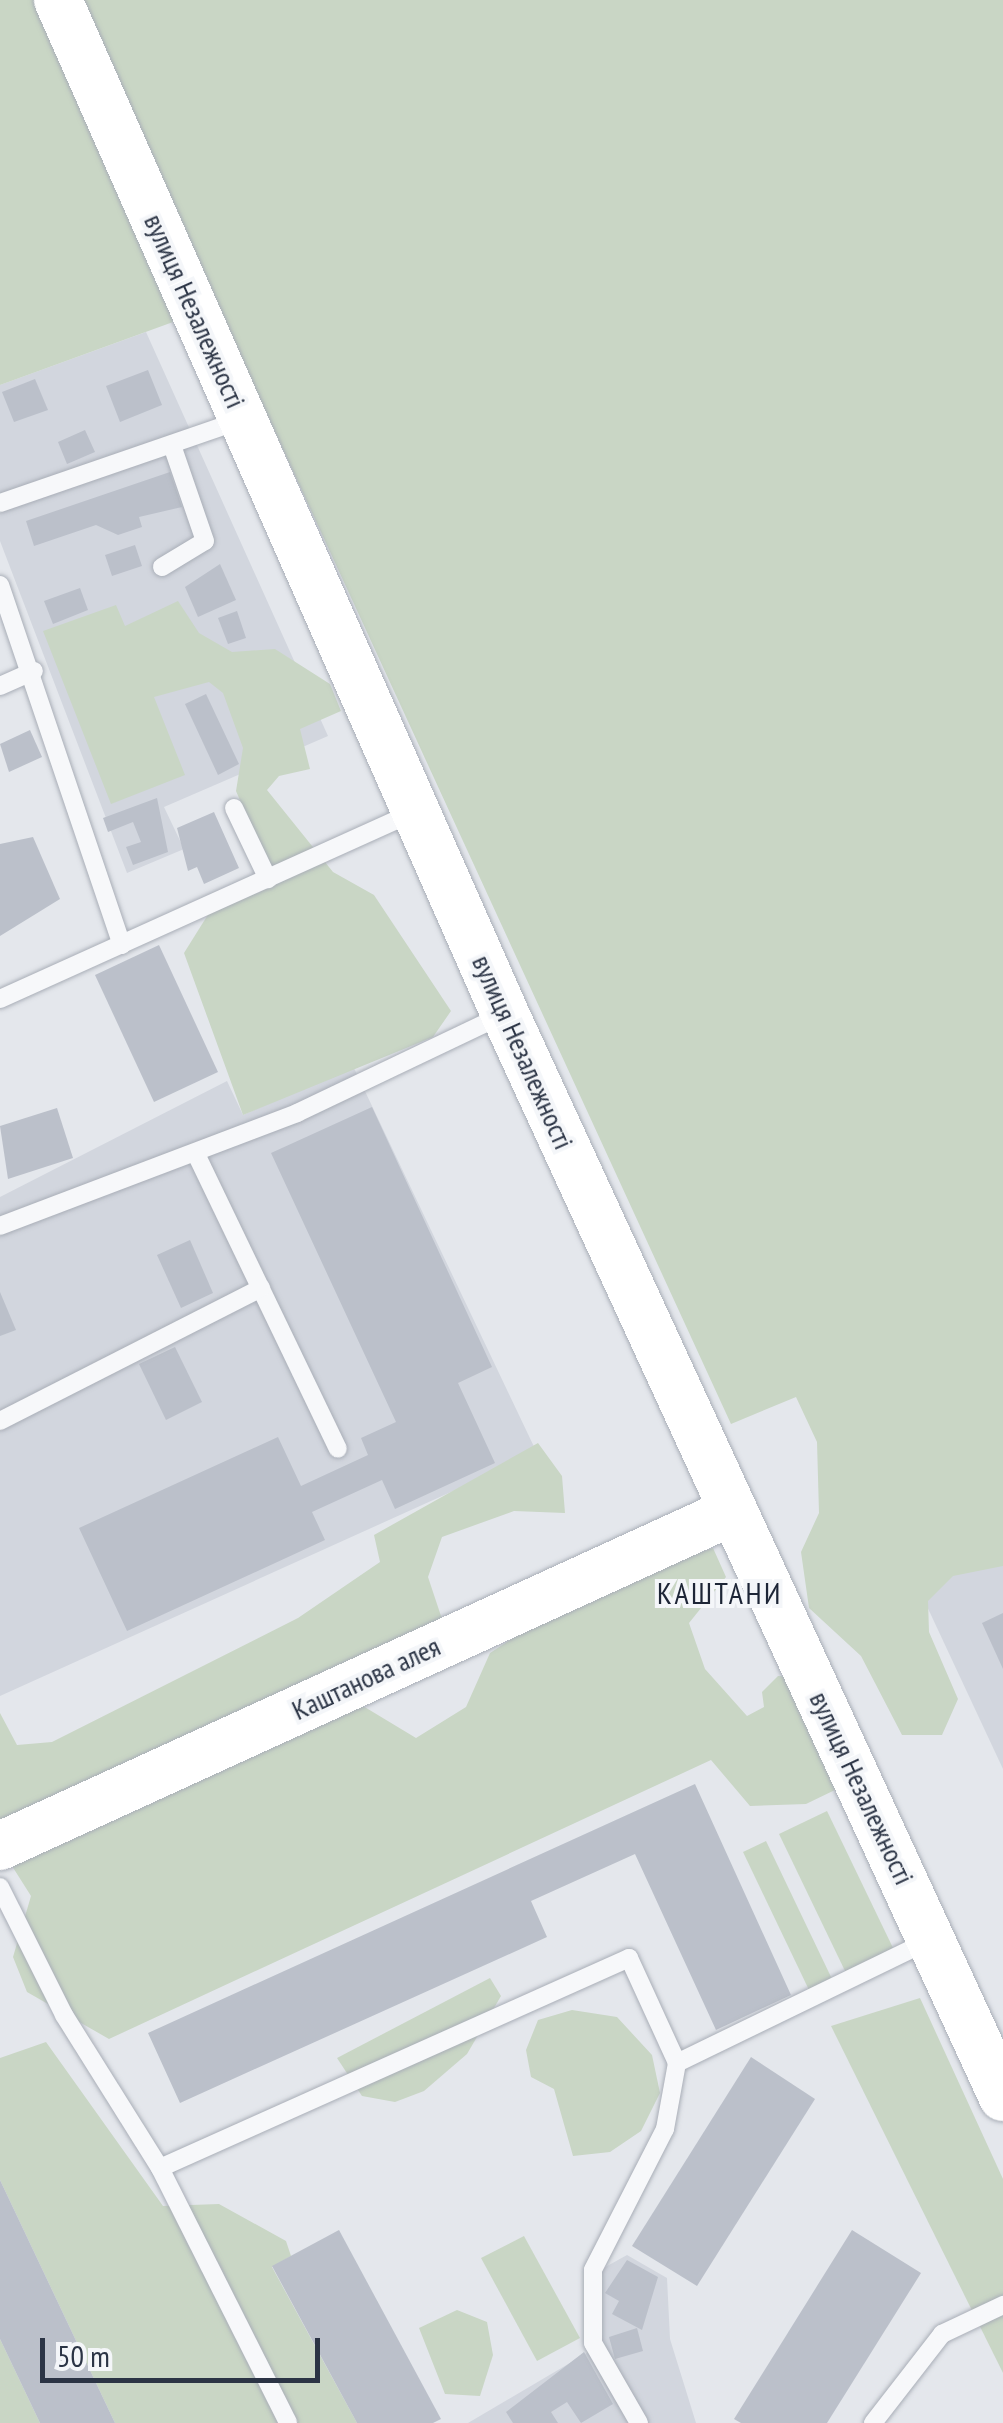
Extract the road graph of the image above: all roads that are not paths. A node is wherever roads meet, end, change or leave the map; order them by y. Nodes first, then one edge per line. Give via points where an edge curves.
1 (58, 0) edge
2 (243, 419) junction
3 (172, 446) junction
4 (0, 503) edge
5 (162, 567) dead end
6 (0, 586) edge
7 (34, 672) junction
8 (0, 686) edge
9 (234, 808) dead end
10 (416, 812) junction
11 (268, 879) junction
12 (122, 944) junction
13 (0, 1000) edge
14 (506, 1014) junction
15 (196, 1154) junction
16 (0, 1226) edge
17 (260, 1288) junction
18 (0, 1420) edge
19 (338, 1449) dead end
20 (733, 1511) junction
21 (0, 1846) edge
22 (0, 1887) edge
23 (934, 1938) junction
24 (677, 2063) junction
25 (1003, 2097) edge
26 (160, 2168) junction
27 (1003, 2305) edge
28 (288, 2423) edge
29 (639, 2423) edge
30 (873, 2423) edge

1 - 2 main road, вулиця Незалежності
2 - 3 lane
2 - 10 main road, вулиця Незалежності
3 - 4 lane
3 - 5 lane via 205,541
6 - 7 lane
7 - 8 lane
7 - 12 lane
9 - 11 lane
10 - 11 lane
10 - 14 main road, вулиця Незалежності
11 - 12 lane
12 - 13 lane
14 - 15 lane
14 - 20 main road, вулиця Незалежності
15 - 16 lane
15 - 17 lane
17 - 18 lane
17 - 19 lane
20 - 21 main road, Каштанова алея
20 - 23 main road, вулиця Незалежності
22 - 26 lane via 64,2015
23 - 24 lane
23 - 25 main road, вулиця Незалежності
24 - 26 lane via 629,1958
24 - 29 lane via 665,2129 593,2270 593,2343
26 - 28 lane
27 - 30 lane via 942,2334

